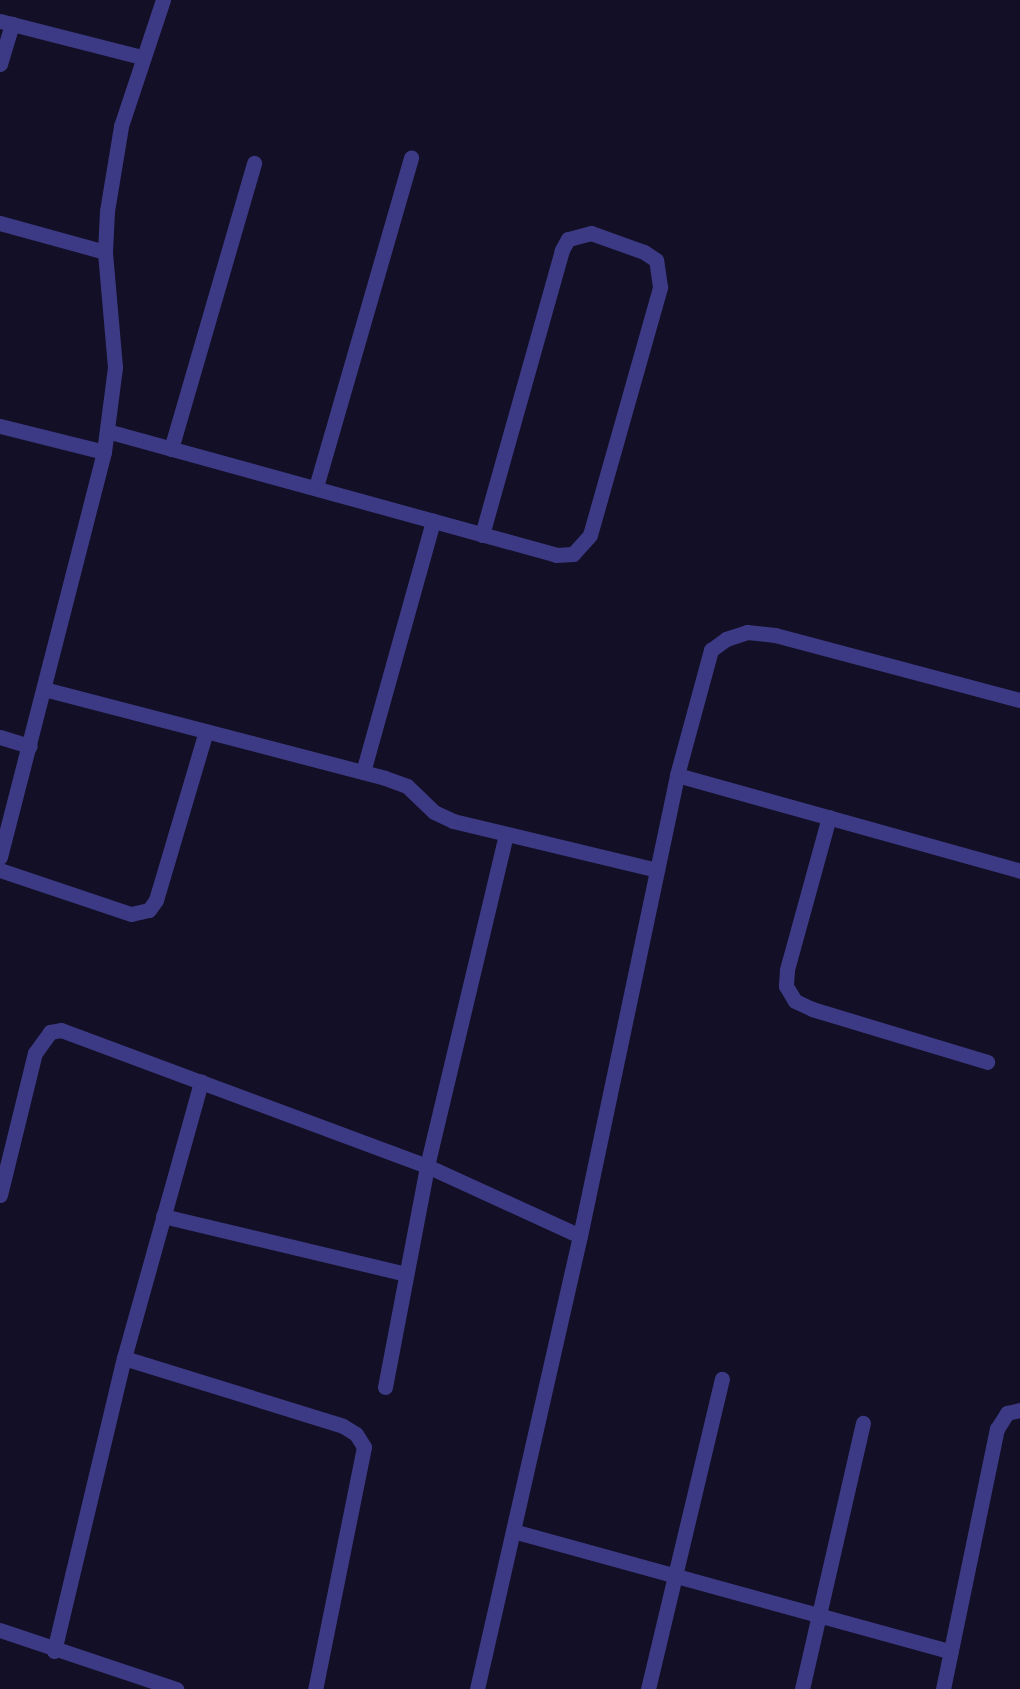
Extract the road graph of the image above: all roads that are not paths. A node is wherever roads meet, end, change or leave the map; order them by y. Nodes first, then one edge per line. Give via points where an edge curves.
1 (163, 0) edge
2 (6, 22) edge
3 (141, 57) junction
4 (0, 64) edge
5 (411, 157) dead end
6 (254, 163) dead end
7 (0, 223) edge
8 (105, 252) junction
9 (0, 426) edge
10 (107, 431) junction
11 (171, 449) junction
12 (104, 452) junction
13 (316, 487) junction
14 (433, 521) junction
15 (482, 535) junction
16 (44, 689) junction
17 (1020, 700) edge
18 (206, 731) junction
19 (0, 737) edge
20 (30, 746) junction
21 (363, 772) junction
22 (677, 775) junction
23 (829, 817) junction
24 (506, 834) junction
25 (0, 856) edge
26 (1019, 867) edge
27 (0, 870) edge
28 (657, 870) junction
29 (987, 1062) dead end
30 (201, 1082) junction
31 (427, 1166) junction
32 (0, 1195) edge
33 (163, 1216) junction
34 (580, 1236) junction
35 (406, 1274) junction
36 (124, 1358) junction
37 (722, 1379) dead end
38 (385, 1387) dead end
39 (1020, 1410) edge
40 (863, 1423) dead end
41 (513, 1531) junction
42 (676, 1576) junction
43 (819, 1615) junction
44 (0, 1630) edge
45 (54, 1651) junction
46 (951, 1652) junction
47 (176, 1689) edge
48 (315, 1689) edge
49 (477, 1689) edge
50 (648, 1689) edge
51 (802, 1689) edge
52 (943, 1689) edge

1 - 3 street
2 - 3 street
2 - 4 street
3 - 8 street via 120,126
5 - 13 street
6 - 11 street
7 - 8 street
8 - 10 street via 115,367
9 - 12 street
10 - 11 street
10 - 12 street
11 - 13 street
12 - 16 street
13 - 14 street
14 - 15 street
14 - 21 street
15 - 15 street via 555,555 573,554 590,535 660,287 656,260 644,252 591,233 577,234 565,244
16 - 18 street
16 - 20 street
17 - 22 street via 775,635 747,632 726,639 711,650
18 - 21 street
18 - 27 street via 156,900 148,910 131,914
19 - 20 street
20 - 25 street
21 - 24 street via 407,786 434,812 453,821
22 - 23 street
22 - 28 street
23 - 26 street
23 - 29 street via 786,970 786,986 795,1001 812,1010
24 - 28 street
24 - 31 street
28 - 34 street
30 - 31 street
30 - 32 street via 61,1030 50,1032 35,1053
30 - 33 street
31 - 34 street
31 - 35 street
33 - 35 street
33 - 36 street
34 - 41 street
35 - 38 street
36 - 45 street
36 - 48 street via 343,1426 356,1434 364,1447
37 - 42 street
39 - 46 street via 1007,1413 997,1429
40 - 43 street
41 - 42 street
41 - 49 street
42 - 43 street
42 - 50 street
43 - 46 street
43 - 51 street
44 - 45 street
45 - 47 street
46 - 52 street

